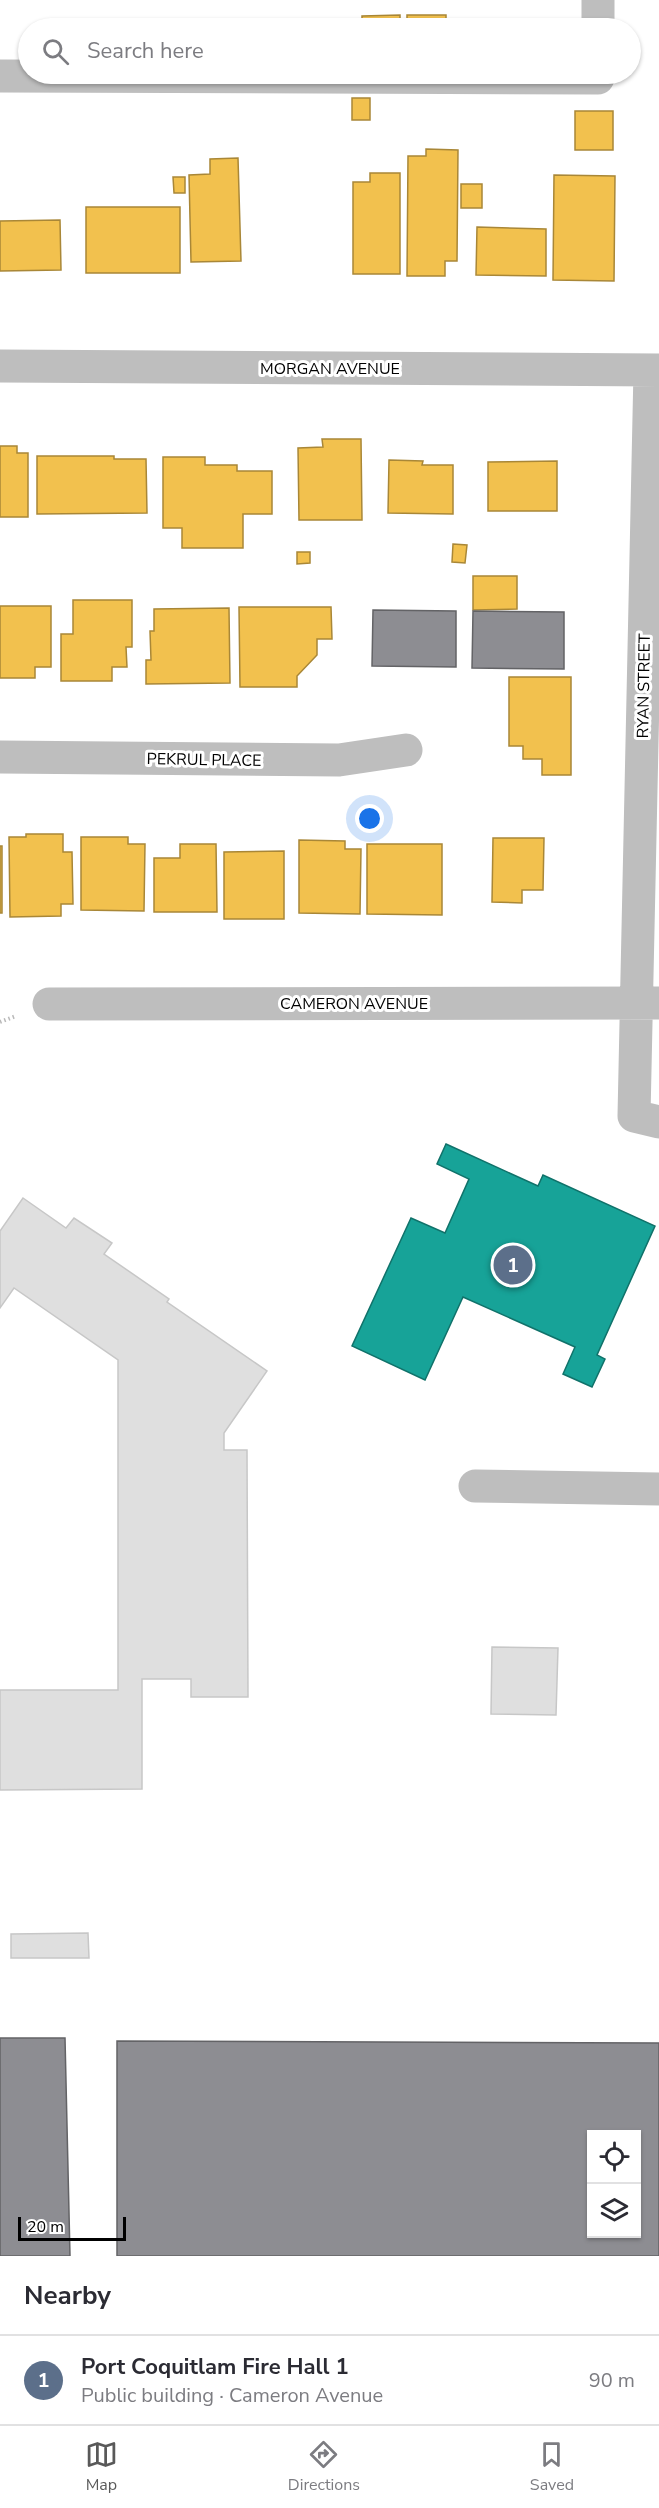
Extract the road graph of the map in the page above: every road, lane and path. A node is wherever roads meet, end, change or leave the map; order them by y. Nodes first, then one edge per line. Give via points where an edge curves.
1 (598, 0) edge
2 (598, 18) edge
3 (0, 76) edge
4 (18, 76) edge
5 (0, 366) edge
6 (655, 370) edge
7 (406, 750) dead end
8 (0, 756) edge
9 (647, 1003) edge
10 (49, 1004) dead end
11 (659, 1122) edge
12 (475, 1486) dead end
13 (659, 1489) edge

1 - 2 street
3 - 4 street
5 - 6 street, MORGAN AVENUE
6 - 9 street, RYAN STREET
7 - 8 street, PEKRUL PLACE via 339,760
9 - 10 street, CAMERON AVENUE
9 - 11 street, RYAN STREET via 634,1116
12 - 13 street

